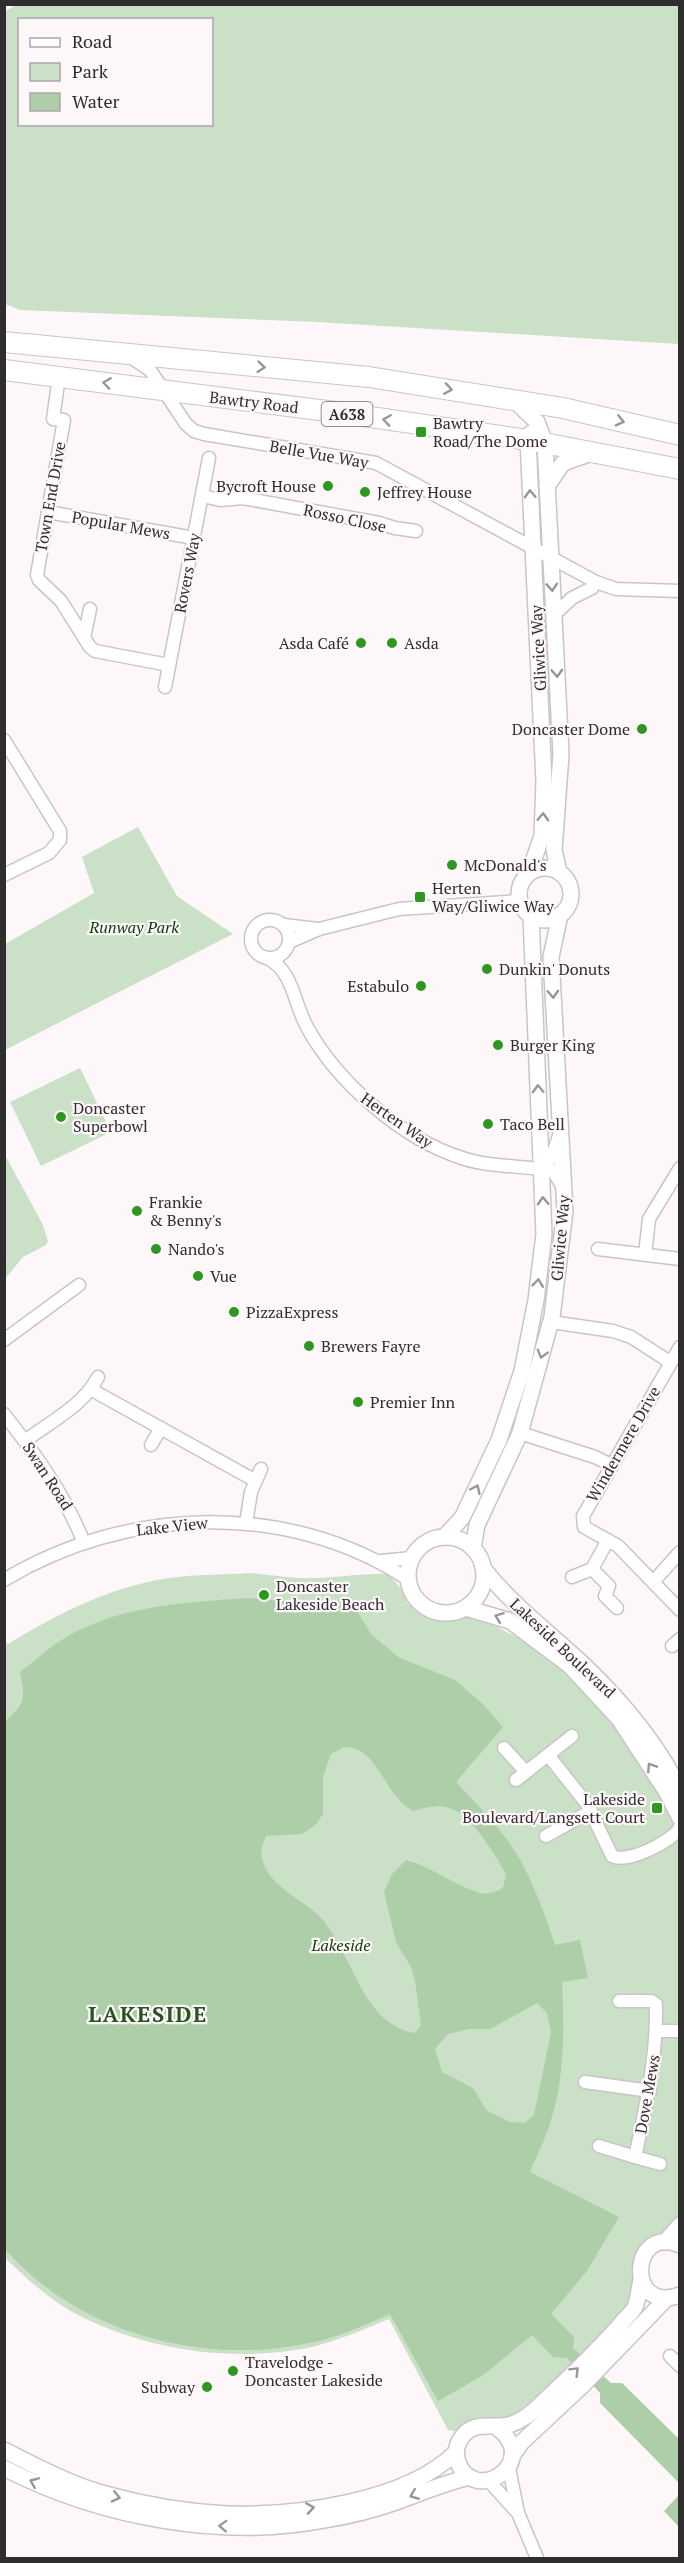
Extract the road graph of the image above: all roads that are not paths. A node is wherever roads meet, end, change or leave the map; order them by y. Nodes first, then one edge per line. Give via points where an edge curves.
1 (4, 342) edge
2 (123, 354) junction
3 (4, 369) edge
4 (60, 377) junction
5 (165, 391) junction
6 (513, 399) junction
7 (563, 408) junction
8 (537, 423) junction
9 (680, 435) edge
10 (536, 442) junction
11 (595, 453) junction
12 (209, 458) dead end
13 (680, 470) edge
14 (547, 486) junction
15 (203, 496) junction
16 (48, 512) junction
17 (416, 531) dead end
18 (194, 538) junction
19 (531, 547) junction
20 (550, 559) junction
21 (596, 582) junction
22 (680, 591) edge
23 (70, 615) junction
24 (554, 615) junction
25 (538, 630) junction
26 (84, 638) junction
27 (168, 665) junction
28 (165, 687) dead end
29 (4, 740) edge
30 (559, 872) junction
31 (529, 873) junction
32 (4, 875) edge
33 (520, 901) junction
34 (560, 915) junction
35 (531, 916) junction
36 (284, 925) junction
37 (319, 929) junction
38 (288, 945) junction
39 (267, 958) junction
40 (284, 970) junction
41 (561, 1129) junction
42 (680, 1168) edge
43 (542, 1169) junction
44 (564, 1188) junction
45 (598, 1250) dead end
46 (645, 1254) junction
47 (680, 1259) edge
48 (79, 1285) dead end
49 (551, 1322) junction
50 (4, 1340) edge
51 (680, 1347) edge
52 (670, 1362) junction
53 (98, 1377) dead end
54 (92, 1390) junction
55 (4, 1414) edge
56 (161, 1428) junction
57 (520, 1433) junction
58 (25, 1441) junction
59 (151, 1445) dead end
60 (611, 1466) junction
61 (261, 1469) dead end
62 (254, 1480) junction
63 (246, 1523) junction
64 (444, 1537) junction
65 (608, 1540) junction
66 (84, 1543) junction
67 (473, 1548) junction
68 (680, 1552) edge
69 (411, 1558) junction
70 (381, 1561) junction
71 (483, 1568) junction
72 (592, 1569) junction
73 (572, 1577) dead end
74 (5, 1579) edge
75 (409, 1580) junction
76 (654, 1581) junction
77 (466, 1608) junction
78 (616, 1608) dead end
79 (680, 1610) edge
80 (572, 1736) dead end
81 (504, 1748) dead end
82 (548, 1755) junction
83 (680, 1790) edge
84 (591, 1811) junction
85 (680, 1818) edge
86 (680, 1827) edge
87 (542, 1838) dead end
88 (680, 1843) edge
89 (660, 1844) junction
90 (619, 2001) dead end
91 (657, 2031) junction
92 (680, 2031) edge
93 (585, 2082) dead end
94 (650, 2091) junction
95 (599, 2146) dead end
96 (635, 2157) junction
97 (660, 2163) dead end
98 (680, 2225) edge
99 (672, 2243) edge
100 (641, 2280) junction
101 (673, 2297) edge
102 (670, 2356) dead end
103 (680, 2366) edge
104 (496, 2427) junction
105 (4, 2450) edge
106 (456, 2452) junction
107 (510, 2462) junction
108 (4, 2468) edge
109 (470, 2477) junction
110 (489, 2481) junction
111 (518, 2513) junction
112 (537, 2559) edge

1 - 2 highway, Bawtry Road / A638
2 - 5 street, Belle Vue Way via 150,370
2 -> 6 highway, Bawtry Road / A638 via 369,377
3 - 4 highway, Bawtry Road / A638
5 -> 4 highway, Bawtry Road / A638
4 - 16 street, Town End Drive via 53,419 64,420
10 -> 5 highway, Bawtry Road / A638
5 - 19 street, Belle Vue Way via 194,431 376,463
6 - 7 highway, Bawtry Road / A638
6 - 8 street, Gliwice Way
7 - 8 street
7 -> 9 highway, Bawtry Road / A638
8 - 10 street, Gliwice Way
10 - 11 highway, Bawtry Road / A638
10 - 14 street, Gliwice Way
19 -> 10 street, Gliwice Way
11 - 13 highway, Bawtry Road / A638
11 - 14 street via 562,463
12 - 15 street, Rovers Way
14 - 20 street, Gliwice Way
15 - 17 street, Rosso Close via 220,500 243,498
15 - 18 street, Rovers Way
16 - 18 street, Popular Mews
16 - 23 street, Town End Drive via 37,575
18 - 27 street, Rovers Way
19 - 20 street, Belle Vue Way
19 - 25 street, Gliwice Way
20 - 21 street, Belle Vue Way
20 -> 24 street, Gliwice Way
21 - 22 street, Belle Vue Way via 616,589
21 - 24 street
23 - 26 street, Town End Drive
23 - 26 street via 89,614
24 - 25 street
24 -> 30 street, Gliwice Way via 561,754 554,850
31 -> 25 street, Gliwice Way via 542,836
26 - 27 street, Town End Drive via 95,651
27 - 28 street, Rovers Way
29 - 32 street via 60,831 60,840 48,853
30 - 31 street via 541,868
30 - 34 street via 571,895
31 - 33 street via 519,889
33 - 35 street
33 - 37 street via 399,909
34 - 35 street via 540,920
34 -> 41 street, Gliwice Way via 551,957
43 -> 35 street, Gliwice Way
36 - 37 street
36 - 38 street
36 - 39 street via 267,920 253,930 253,946
37 - 38 street
38 - 39 street via 277,957
38 - 40 street
39 - 40 street
40 - 43 street, Herten Way via 309,1030 333,1067 362,1097 399,1125 462,1158
41 - 43 street via 551,1159
41 - 44 street, Gliwice Way
42 - 46 street via 650,1220
43 - 44 street via 553,1171
64 -> 43 street, Gliwice Way via 462,1518 499,1440 522,1371 544,1234
44 - 49 street, Gliwice Way via 565,1211
45 - 46 street
46 - 47 street
48 - 50 street
49 - 52 street via 613,1331
49 -> 57 street, Gliwice Way
51 - 52 street, Windermere Drive
52 - 60 street, Windermere Drive
53 - 54 street
54 - 56 street
54 - 58 street
55 - 58 street, Swan Road
56 - 59 street
56 - 62 street
57 - 60 street via 595,1457
57 - 67 street, Gliwice Way via 477,1525
58 - 66 street, Swan Road via 70,1509
60 - 65 street, Windermere Drive via 583,1516 584,1527
61 - 62 street
62 - 63 street
63 - 66 street, Lake View via 162,1524
63 - 70 street, Lake View via 331,1542
64 - 67 street
64 - 69 street via 431,1540
65 - 72 street
65 - 76 street, Windermere Drive
66 - 74 street, Lake View
67 - 71 street
68 - 76 street
69 - 70 street, Lake View
69 - 75 street
70 - 75 street, Lake View
71 - 77 street via 483,1585
71 - 83 street, Lakeside Boulevard via 521,1610 620,1702
72 - 73 street
72 - 78 street via 609,1586 605,1596
75 - 77 street via 414,1595 424,1606 445,1612
76 - 79 street, Windermere Drive
85 -> 77 street, Lakeside Boulevard via 670,1796 619,1719 569,1665 510,1621
80 - 82 street
81 - 82 street via 521,1776
82 - 84 street
84 - 87 street
84 - 89 street via 617,1859
86 - 89 street
88 - 89 street
90 - 91 street, Dove Mews via 654,2001
91 - 92 street, Dove Mews
91 - 94 street, Dove Mews
93 - 94 street
94 - 96 street, Dove Mews
95 - 96 street, Dove Mews
96 - 97 street, Dove Mews
98 - 99 street
99 - 100 street via 648,2249 642,2256
100 - 101 street via 648,2291
104 -> 100 street via 514,2424 533,2412 611,2335 634,2308
101 - 107 street via 648,2316 522,2442
102 - 103 street
104 - 106 street via 474,2426 464,2433
104 - 107 street via 509,2440
105 -> 106 street via 102,2494 165,2508 226,2514 290,2511 372,2495 434,2471
106 - 109 street via 459,2467
107 - 110 street via 500,2476
107 - 111 street
109 -> 108 street via 394,2503 324,2520 224,2526 170,2522 102,2506 33,2483
109 - 110 street
110 - 111 street
111 - 112 street

